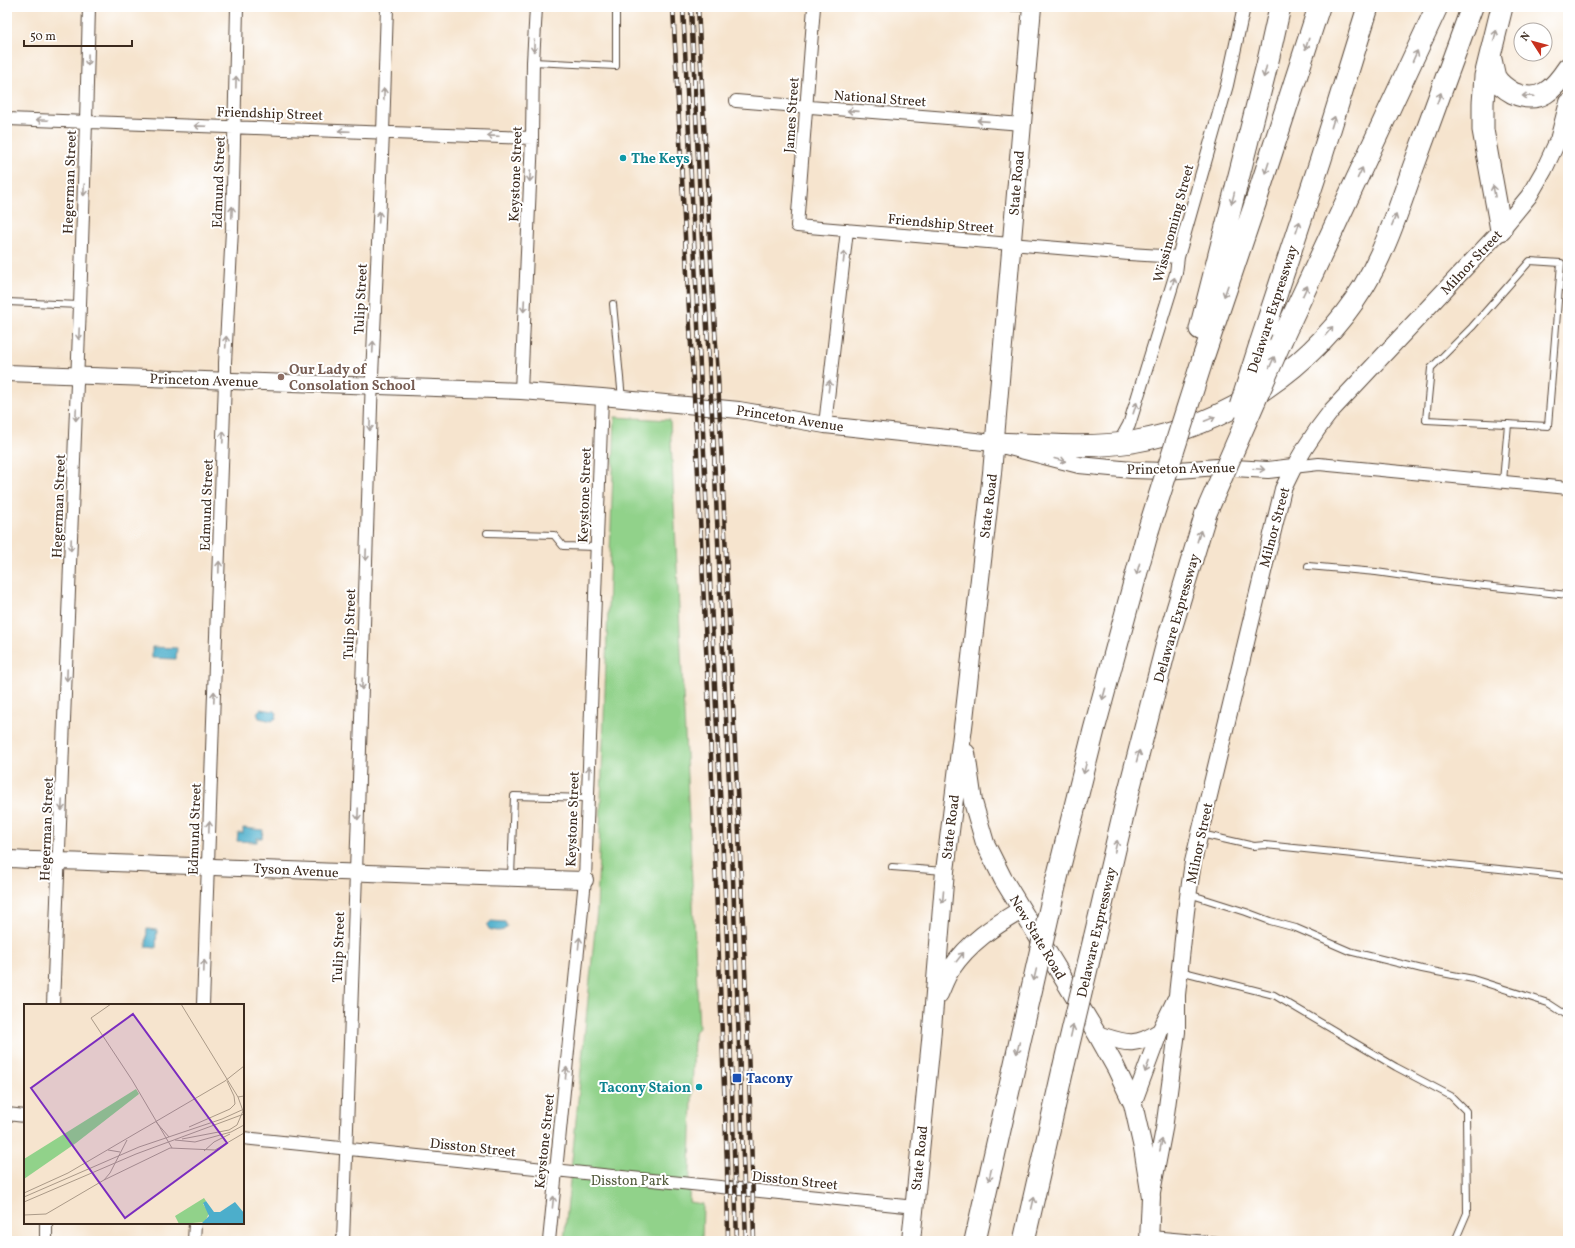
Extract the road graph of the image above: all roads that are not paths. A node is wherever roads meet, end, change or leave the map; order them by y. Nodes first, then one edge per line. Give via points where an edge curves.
1 (88, 7) edge
2 (238, 7) edge
3 (387, 7) edge
4 (536, 7) edge
5 (616, 7) edge
6 (814, 7) edge
7 (987, 7) edge
8 (1244, 7) edge
9 (1280, 7) edge
10 (1319, 7) edge
11 (1368, 7) edge
12 (1436, 7) edge
13 (1472, 7) edge
14 (1502, 7) edge
15 (1032, 8) edge
16 (1490, 56) junction
17 (533, 62) junction
18 (1568, 68) edge
19 (736, 101) dead end
20 (1568, 102) edge
21 (806, 107) junction
22 (7, 119) edge
23 (86, 122) junction
24 (1022, 124) junction
25 (235, 127) junction
26 (383, 133) junction
27 (532, 138) junction
28 (797, 226) joint
29 (847, 230) junction
30 (1501, 230) junction
31 (1011, 244) junction
32 (1178, 257) junction
33 (7, 302) edge
34 (613, 304) dead end
35 (80, 306) junction
36 (1197, 361) junction
37 (7, 373) edge
38 (78, 376) junction
39 (225, 381) junction
40 (371, 386) junction
41 (521, 391) junction
42 (602, 396) junction
43 (622, 399) junction
44 (1508, 424) junction
45 (825, 425) junction
46 (994, 443) junction
47 (1119, 443) junction
48 (1293, 467) junction
49 (1503, 481) junction
50 (1568, 488) edge
51 (1206, 513) junction
52 (487, 533) dead end
53 (597, 547) junction
54 (1308, 566) dead end
55 (1568, 595) edge
56 (964, 719) junction
57 (588, 798) junction
58 (1200, 833) junction
59 (7, 859) edge
60 (60, 861) junction
61 (208, 866) junction
62 (892, 867) dead end
63 (945, 871) junction
64 (356, 873) junction
65 (1568, 876) edge
66 (510, 878) junction
67 (585, 880) junction
68 (1189, 894) junction
69 (1022, 910) junction
70 (1180, 971) junction
71 (1178, 995) junction
72 (934, 1003) junction
73 (53, 1004) edge
74 (203, 1004) edge
75 (1568, 1016) edge
76 (1160, 1031) junction
77 (1097, 1034) junction
78 (1133, 1104) junction
79 (7, 1114) edge
80 (24, 1116) edge
81 (244, 1138) edge
82 (346, 1149) junction
83 (556, 1171) junction
84 (1151, 1197) junction
85 (915, 1207) junction
86 (46, 1224) edge
87 (195, 1224) edge
88 (1149, 1237) edge
89 (1180, 1239) edge
90 (46, 1241) edge
91 (194, 1241) edge
92 (342, 1241) edge
93 (549, 1241) edge
94 (911, 1241) edge
95 (975, 1241) edge
96 (1024, 1241) edge
97 (1230, 1241) edge
98 (1455, 1241) edge

1 -> 23 street, Hegerman Street
25 -> 2 street, Edmund Street
26 -> 3 street, Tulip Street
4 -> 17 street, Keystone Street
5 - 17 lane via 616,66
6 - 21 street, James Street
7 - 15 lane
8 - 32 street, Wissinoming Street via 1228,85
9 -> 36 highway
10 -> 36 highway via 1256,201
51 -> 11 highway, Delaware Expressway, bridge
51 -> 12 highway, bridge via 1282,339
47 -> 13 highway via 1186,429 1220,415 1283,376 1320,342 1341,318 1364,286 1382,251
16 -> 14 highway
15 - 24 main road, State Road
18 -> 16 highway via 1557,85 1541,96 1522,97 1505,89 1496,78
30 -> 16 highway via 1483,130 1485,76
17 - 27 street, Keystone Street
19 - 21 street, National Street
20 - 30 main road, Milnor Street via 1558,140 1544,170 1529,196
24 -> 21 street, National Street
21 - 28 street, James Street
23 -> 22 street, Friendship Street
25 -> 23 street, Friendship Street
23 -> 35 street, Hegerman Street
24 - 31 main road, State Road
26 -> 25 street, Friendship Street
39 -> 25 street, Edmund Street
27 -> 26 street, Friendship Street
40 -> 26 street, Tulip Street
27 -> 41 street, Keystone Street
28 - 29 street, Friendship Street
29 - 31 street, Friendship Street
45 -> 29 street
30 - 48 main road, Milnor Street via 1332,410 1317,428
31 - 32 street, Friendship Street
31 - 46 main road, State Road
47 -> 32 street, Wissinoming Street via 1135,408 1176,273
33 - 35 lane
34 - 43 lane
35 -> 38 street, Hegerman Street
36 -> 95 highway, bridge via 1096,722 1056,882
37 - 38 main road, Princeton Avenue
38 - 39 main road, Princeton Avenue
38 -> 60 street, Hegerman Street
39 - 40 main road, Princeton Avenue
61 -> 39 street, Edmund Street
40 - 41 main road, Princeton Avenue
40 -> 64 street, Tulip Street
41 - 42 main road, Princeton Avenue
42 - 43 main road, Princeton Avenue
42 - 53 street, Keystone Street
43 - 45 main road, Princeton Avenue via 739,410
44 - 44 lane via 1426,420 1431,368 1472,327 1530,261 1561,263 1548,426
44 - 49 lane
45 - 46 main road, Princeton Avenue
46 - 47 highway
46 -> 48 main road, Princeton Avenue via 1079,465 1132,470 1268,470
46 - 56 main road, State Road
48 - 49 street, Princeton Avenue via 1319,464
48 - 58 main road, Milnor Street via 1283,489 1276,515
49 - 50 street, Princeton Avenue
96 -> 51 highway, Delaware Expressway, bridge via 1128,794 1166,647
52 - 53 lane via 554,535 564,546
57 -> 53 street, Keystone Street
54 - 55 lane
56 - 63 main road, State Road
56 - 69 main road, New State Road via 973,802 985,843
57 - 66 lane via 514,796
57 - 67 street, Keystone Street
58 - 65 lane via 1254,846
58 - 68 main road, Milnor Street
59 - 60 main road, Tyson Avenue
60 - 61 main road, Tyson Avenue
60 - 73 street, Hegerman Street
61 - 64 main road, Tyson Avenue
74 -> 61 street, Edmund Street
62 - 63 lane
63 -> 72 main road, State Road
64 - 66 main road, Tyson Avenue
64 - 82 street, Tulip Street
66 - 67 main road, Tyson Avenue
83 -> 67 street, Keystone Street
68 - 70 main road, Milnor Street
68 - 75 lane via 1296,928 1349,951 1473,979 1548,1003
72 -> 69 main road, State Road via 951,969 969,946 987,931
69 - 77 main road, New State Road
70 - 71 main road, Milnor Street
70 - 98 lane via 1274,995 1396,1067 1451,1096 1466,1111 1466,1213
71 - 76 main road, Milnor Street
84 -> 71 main road, Milnor Street via 1164,1129 1177,1032
72 - 85 main road, State Road
76 - 77 main road via 1147,1039 1132,1042 1123,1042
76 -> 78 main road, Milnor Street
77 - 78 main road, New State Road
78 - 84 main road, New State Road
79 - 80 street
81 - 82 street, Disston Street
82 - 83 street, Disston Street
82 - 92 street, Tulip Street
83 - 85 street, Disston Street
93 -> 83 street, Keystone Street
84 - 88 main road, New State Road
85 - 94 main road, State Road
86 - 90 street
87 - 91 street
88 - 89 lane
89 - 97 lane

